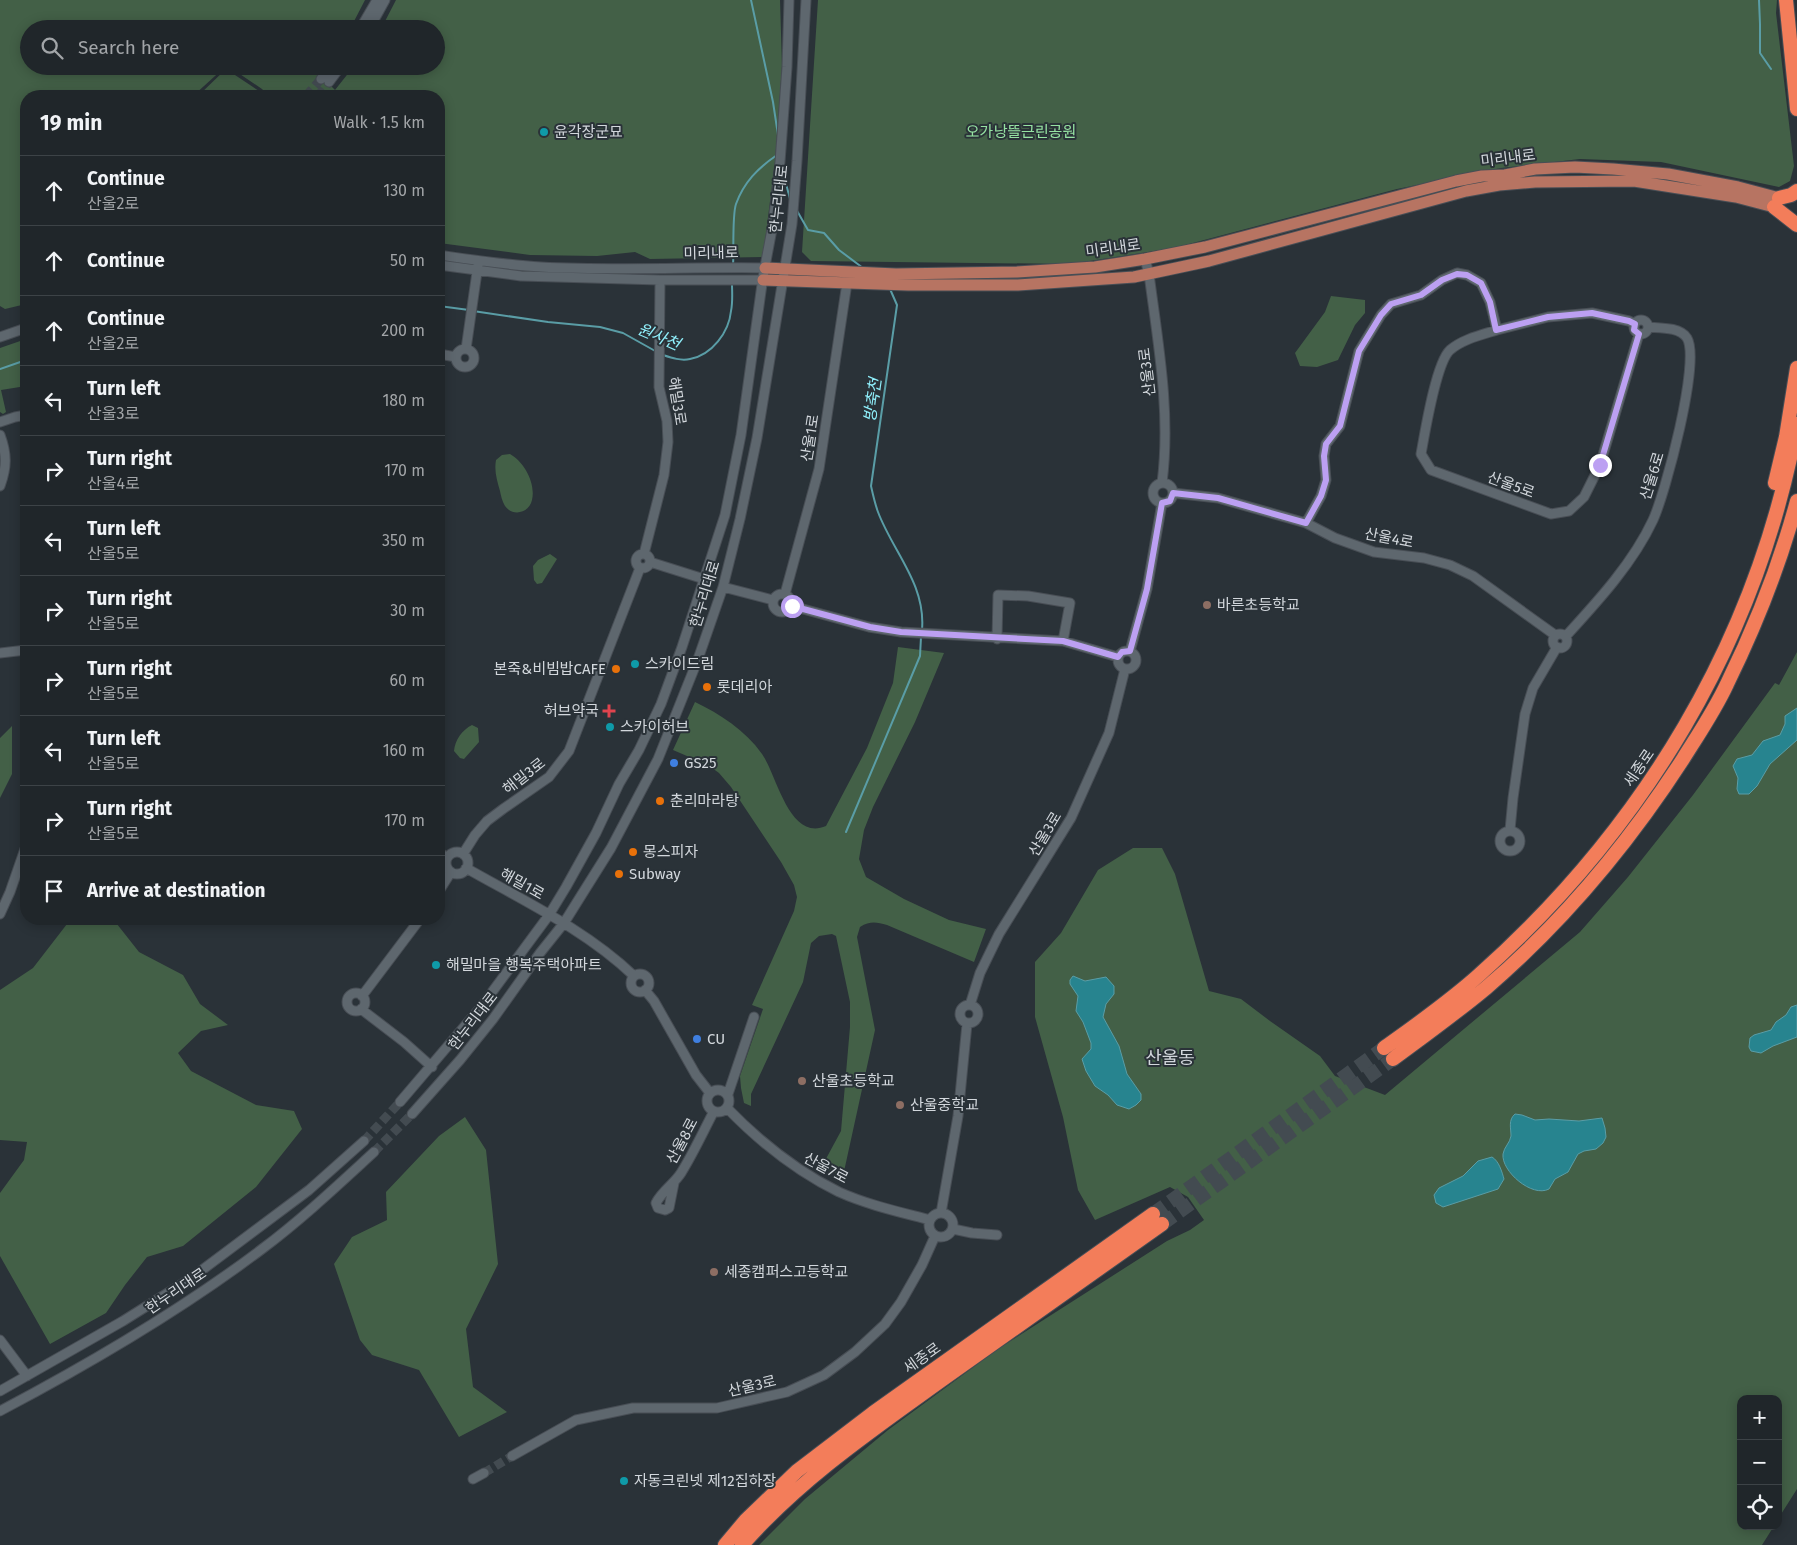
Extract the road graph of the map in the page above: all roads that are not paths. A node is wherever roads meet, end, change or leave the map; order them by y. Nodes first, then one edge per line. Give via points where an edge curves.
1 (377, 0) edge
2 (385, 0) edge
3 (789, 0) edge
4 (806, 0) edge
5 (1786, 0) edge
6 (1791, 0) edge
7 (365, 20) edge
8 (374, 20) edge
9 (1797, 50) edge
10 (328, 75) edge
11 (331, 75) edge
12 (1797, 109) edge
13 (1797, 191) edge
14 (1777, 202) junction
15 (1797, 203) edge
16 (1797, 215) edge
17 (1797, 225) edge
18 (445, 256) edge
19 (1145, 259) junction
20 (478, 261) junction
21 (445, 266) edge
22 (765, 268) junction
23 (783, 269) junction
24 (477, 271) junction
25 (1149, 274) junction
26 (847, 278) junction
27 (660, 280) junction
28 (763, 280) junction
29 (781, 281) junction
30 (1635, 324) junction
31 (1648, 327) junction
32 (20, 330) edge
33 (1496, 330) junction
34 (1639, 334) junction
35 (0, 337) edge
36 (466, 349) junction
37 (445, 355) edge
38 (456, 357) junction
39 (1797, 368) edge
40 (20, 417) edge
41 (0, 422) edge
42 (1797, 424) edge
43 (0, 435) edge
44 (1162, 483) junction
45 (0, 486) edge
46 (1173, 493) junction
47 (1797, 501) edge
48 (1162, 503) junction
49 (1306, 523) junction
50 (1797, 528) edge
51 (644, 554) junction
52 (650, 562) junction
53 (640, 568) junction
54 (704, 579) junction
55 (723, 587) junction
56 (785, 594) junction
57 (774, 600) junction
58 (792, 606) junction
59 (1555, 635) junction
60 (1566, 636) junction
61 (997, 639) junction
62 (1063, 641) junction
63 (1556, 647) junction
64 (20, 650) edge
65 (1130, 651) junction
66 (0, 652) edge
67 (1118, 657) junction
68 (1125, 669) junction
69 (1682, 733) junction
70 (1694, 742) junction
71 (1510, 830) dead end
72 (463, 854) junction
73 (445, 856) edge
74 (448, 858) junction
75 (20, 863) edge
76 (466, 868) junction
77 (451, 872) junction
78 (445, 882) edge
79 (0, 914) edge
80 (549, 915) junction
81 (564, 923) junction
82 (415, 925) edge
83 (362, 996) junction
84 (970, 1005) junction
85 (361, 1009) junction
86 (754, 1018) dead end
87 (967, 1024) junction
88 (1384, 1048) tunnel mouth
89 (1393, 1059) tunnel mouth
90 (432, 1067) junction
91 (710, 1093) junction
92 (728, 1094) junction
93 (400, 1102) tunnel mouth
94 (727, 1108) junction
95 (714, 1111) junction
96 (412, 1114) tunnel mouth
97 (364, 1141) tunnel mouth
98 (374, 1152) tunnel mouth
99 (674, 1183) dead end
100 (942, 1213) junction
101 (930, 1220) junction
102 (953, 1229) junction
103 (997, 1235) dead end
104 (935, 1236) junction
105 (0, 1340) edge
106 (27, 1376) junction
107 (0, 1391) edge
108 (0, 1411) edge
109 (512, 1456) tunnel mouth
110 (484, 1473) tunnel mouth
111 (473, 1480) dead end
112 (725, 1545) edge
113 (742, 1545) edge

1 - 7 street
2 - 8 street
3 - 22 street, 한누리대로 via 784,115 774,224
4 - 23 street, 한누리대로 via 798,161 792,224
5 - 12 highway
6 - 9 highway
10 - 11 street via 325,80
13 - 14 highway
14 - 15 highway
14 - 16 highway
14 - 17 highway via 1782,212
14 - 19 main road, 미리내로 via 1738,187 1660,173 1575,167 1535,169 1449,182 1215,244
14 - 25 main road, 미리내로 via 1634,181 1499,185 1444,196 1209,261
18 - 20 street, 미리내로
19 - 25 street, 산울3로
19 - 26 main road, 미리내로 via 1045,271
20 - 22 street, 미리내로 via 542,267
20 - 24 street
21 - 24 street, 미리내로
22 - 23 main road, 미리내로
22 - 28 street, 한누리대로
23 - 26 main road, 미리내로
23 - 29 street, 한누리대로
24 - 27 street, 미리내로 via 521,276
24 - 36 street
25 - 26 main road, 미리내로 via 1037,284 861,284
25 - 44 street, 산울3로 via 1164,398 1166,456
26 - 29 main road, 미리내로
26 - 56 street, 산울1로 via 819,469
27 - 28 street, 미리내로
27 - 51 street, 해밀3로 via 659,387 668,442 664,475
28 - 29 main road, 미리내로
28 - 54 street, 한누리대로 via 741,435 725,515
29 - 55 street, 한누리대로 via 756,438
30 - 31 street via 1642,320
30 - 33 street, 산울5로 via 1592,313 1548,317
30 - 34 street via 1634,330
31 - 34 street via 1646,333
31 - 60 street, 산울6로 via 1680,331 1688,339 1690,356 1685,407 1671,466 1653,521 1628,562
32 - 35 street
33 - 34 street, 산울5로 via 1449,351 1438,374 1421,454 1431,470 1551,514 1569,510 1584,497 1600,465
33 - 49 street via 1490,302 1481,283 1467,275 1457,274 1421,295 1391,304 1359,351 1340,426 1326,444 1326,480
36 - 38 street via 459,351
36 - 38 street via 473,356 471,363 461,366
37 - 38 street
39 - 69 highway via 1770,507 1717,654
40 - 41 street
42 - 69 highway, 세종로 via 1790,465 1755,578 1713,676
43 - 45 street via 6,462
44 - 46 street via 1170,486
44 - 48 street via 1153,492 1154,498
46 - 48 street via 1170,501
46 - 49 street, 산울4로 via 1218,498
47 - 70 highway via 1770,588 1726,686
48 - 65 street via 1147,589
49 - 59 street, 산울4로 via 1374,552 1424,558 1450,565 1473,576
50 - 70 highway via 1741,666
51 - 52 street
51 - 53 street via 635,560
52 - 53 street via 648,567
52 - 54 street
53 - 72 street, 해밀3로 via 569,751 549,777 487,821
54 - 80 street, 한누리대로 via 661,704 640,750
55 - 57 street
55 - 81 street, 한누리대로 via 658,759 611,848
56 - 57 street
56 - 58 street via 791,599
57 - 58 street via 775,609 780,612 786,612
58 - 61 street via 901,632
59 - 60 street
59 - 63 street via 1553,642
60 - 63 street via 1567,645
61 - 62 street
61 - 62 street via 998,595 1006,595 1070,603
62 - 67 street
63 - 71 street via 1533,688 1525,714
64 - 66 street
65 - 67 street via 1122,652
65 - 68 street via 1137,662 1131,669
67 - 68 street via 1118,664
68 - 84 street, 산울3로 via 1109,733 1071,818 999,934 980,973
69 - 88 highway, 세종로 via 1646,789 1563,892 1477,976
70 - 89 highway via 1620,850 1531,947 1486,988
72 - 74 street via 454,853
72 - 76 street via 467,859
73 - 74 street
74 - 77 street via 446,864
75 - 79 street
76 - 77 street via 461,873
76 - 80 street, 해밀1로
77 - 78 street
80 - 81 street, 해밀1로
80 - 90 street, 한누리대로
81 - 91 street via 593,941 634,976 631,982 634,988 640,992 645,990 654,1001 696,1075
81 - 96 street, 한누리대로 via 466,1053
82 - 83 street
83 - 85 street via 364,1004
83 - 85 street via 352,994 347,1002 353,1010
84 - 87 street via 964,1006 960,1014
84 - 87 street via 977,1010 978,1016 975,1022
85 - 90 street
86 - 92 street
87 - 100 street via 958,1116
90 - 93 street, 한누리대로
91 - 92 street via 718,1089
91 - 95 street via 707,1102
92 - 94 street
94 - 95 street via 721,1112
94 - 101 street, 산울7로 via 768,1147 815,1179 864,1201
95 - 99 street, 산울8로
97 - 106 street, 한누리대로 via 309,1190 190,1279
98 - 108 street, 한누리대로 via 319,1203 262,1249 196,1295 127,1340
100 - 101 street
100 - 102 street via 952,1218
101 - 104 street via 930,1230
102 - 103 street
102 - 104 street via 947,1236
104 - 109 street, 산울3로 via 901,1302 885,1324 824,1375 787,1392 717,1408 632,1408 576,1420
105 - 106 street
106 - 107 street, 한누리대로
110 - 111 street
112 - 113 highway, 세종로 via 797,1471 881,1407 1158,1219 807,1480

